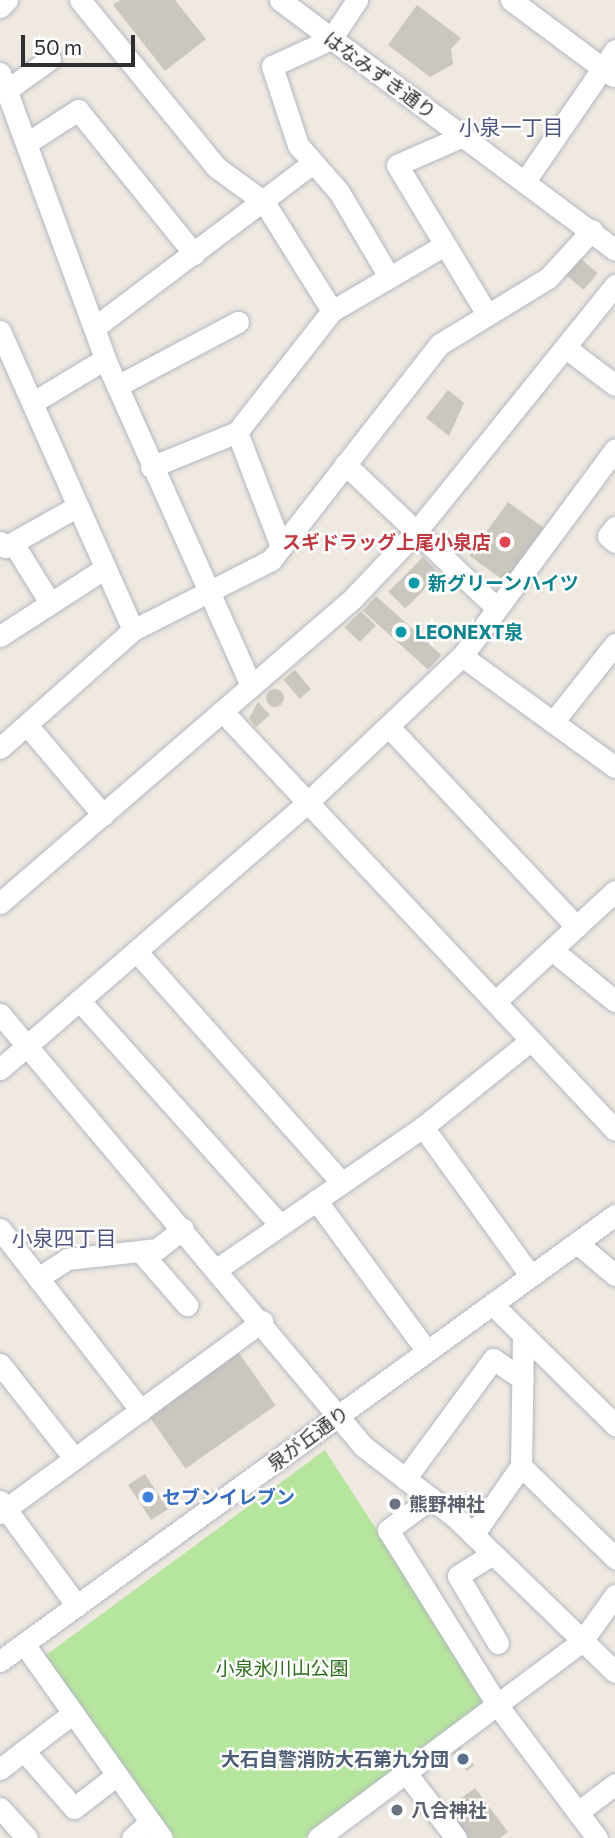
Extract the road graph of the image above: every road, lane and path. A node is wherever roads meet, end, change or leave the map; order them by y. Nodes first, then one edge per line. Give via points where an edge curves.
1 (7, 0) edge
2 (79, 0) edge
3 (280, 0) edge
4 (357, 0) edge
5 (511, 0) edge
6 (0, 7) edge
7 (331, 39) junction
8 (615, 50) edge
9 (50, 59) dead end
10 (609, 73) edge
11 (3, 81) edge
12 (463, 136) junction
13 (27, 143) junction
14 (310, 164) junction
15 (525, 181) junction
16 (264, 202) junction
17 (592, 230) junction
18 (443, 246) junction
19 (615, 250) edge
20 (194, 254) junction
21 (388, 275) junction
22 (615, 285) edge
23 (332, 311) junction
24 (487, 313) junction
25 (238, 323) dead end
26 (95, 327) junction
27 (2, 340) edge
28 (566, 348) junction
29 (105, 359) junction
30 (615, 385) edge
31 (117, 386) junction
32 (32, 403) junction
33 (237, 432) junction
34 (615, 449) edge
35 (345, 464) junction
36 (151, 467) junction
37 (78, 506) junction
38 (615, 527) edge
39 (415, 533) junction
40 (615, 542) edge
41 (7, 543) edge
42 (280, 544) junction
43 (105, 568) junction
44 (207, 592) junction
45 (50, 603) junction
46 (497, 608) junction
47 (133, 629) junction
48 (0, 636) edge
49 (615, 644) edge
50 (463, 656) junction
51 (251, 685) junction
52 (222, 711) junction
53 (553, 722) junction
54 (27, 724) junction
55 (388, 727) junction
56 (0, 748) edge
57 (615, 767) edge
58 (307, 803) junction
59 (103, 815) junction
60 (615, 891) edge
61 (0, 903) edge
62 (577, 927) junction
63 (552, 950) junction
64 (136, 951) junction
65 (611, 990) edge
66 (79, 1000) junction
67 (495, 1002) junction
68 (0, 1014) edge
69 (530, 1041) junction
70 (27, 1046) junction
71 (0, 1069) edge
72 (423, 1127) junction
73 (615, 1130) edge
74 (342, 1183) junction
75 (316, 1200) junction
76 (615, 1215) edge
77 (280, 1225) junction
78 (0, 1229) edge
79 (183, 1229) junction
80 (576, 1243) junction
81 (140, 1251) junction
82 (217, 1269) junction
83 (615, 1275) edge
84 (531, 1276) junction
85 (38, 1278) junction
86 (492, 1304) junction
87 (187, 1305) dead end
88 (262, 1321) junction
89 (523, 1335) junction
90 (427, 1351) junction
91 (0, 1364) edge
92 (523, 1379) junction
93 (141, 1411) junction
94 (341, 1414) junction
95 (613, 1419) edge
96 (74, 1458) junction
97 (521, 1466) junction
98 (405, 1479) junction
99 (431, 1498) junction
100 (2, 1508) edge
101 (473, 1535) junction
102 (491, 1555) junction
103 (615, 1558) edge
104 (615, 1595) edge
105 (77, 1606) junction
106 (582, 1641) junction
107 (498, 1643) dead end
108 (24, 1644) junction
109 (0, 1661) edge
110 (615, 1672) edge
111 (498, 1706) junction
112 (73, 1713) junction
113 (24, 1751) junction
114 (0, 1769) edge
115 (406, 1773) junction
116 (117, 1775) junction
117 (615, 1784) edge
118 (0, 1808) edge
119 (578, 1812) junction
120 (156, 1830) edge
121 (27, 1838) edge
122 (132, 1838) edge
123 (317, 1838) edge
124 (456, 1838) edge
125 (597, 1838) edge

1 - 6 street
2 - 16 street via 216,167
3 - 7 street, はなみずき通り
4 - 7 street
5 - 10 street
7 - 12 street, はなみずき通り
7 - 14 street via 272,65
8 - 10 street
9 - 11 street
10 - 15 street
11 - 13 street
12 - 15 street, はなみずき通り
12 - 18 street via 397,165
13 - 20 street via 78,110
13 - 26 street
14 - 16 street
14 - 21 street via 339,191
15 - 17 street, はなみずき通り
16 - 20 street
16 - 23 street
17 - 19 street, はなみずき通り
17 - 24 street via 548,278
18 - 21 street
18 - 24 street
20 - 26 street
21 - 23 street
22 - 28 street
23 - 33 street
24 - 35 street via 440,344
25 - 31 street
26 - 29 street
27 - 32 street
28 - 30 street
28 - 39 street
29 - 31 street
29 - 32 street
31 - 36 street
32 - 37 street
33 - 36 street
33 - 42 street
34 - 46 street
35 - 39 street
35 - 42 street
36 - 44 street
37 - 41 street
37 - 43 street
38 - 40 street via 608,536
39 - 46 street
39 - 51 street via 354,597
41 - 45 street
42 - 44 street via 271,560
43 - 45 street
43 - 47 street
44 - 47 street
44 - 51 street
45 - 48 street
46 - 50 street
47 - 54 street
49 - 53 street
50 - 53 street
50 - 55 street
51 - 52 street
52 - 58 street
52 - 59 street
53 - 57 street
54 - 56 street
54 - 59 street
55 - 58 street
55 - 62 street
58 - 64 street
58 - 67 street
59 - 61 street
60 - 62 street
62 - 63 street
63 - 65 street
63 - 67 street
64 - 66 street
64 - 74 street
66 - 70 street
66 - 77 street
67 - 69 street
68 - 70 street
69 - 72 street
69 - 73 street
70 - 71 street
70 - 79 street
72 - 74 street
72 - 84 street
74 - 75 street
75 - 77 street
75 - 90 street
76 - 80 street, 泉が丘通り
77 - 82 street
78 - 85 street
79 - 81 street via 157,1249
79 - 82 street
80 - 83 street
80 - 84 street, 泉が丘通り
81 - 85 street via 67,1259
81 - 87 street
82 - 88 street
84 - 86 street, 泉が丘通り
85 - 93 street
86 - 89 street
86 - 90 street, 泉が丘通り
88 - 93 street
88 - 94 street
89 - 92 street
89 - 95 street
90 - 94 street, 泉が丘通り
91 - 96 street
92 - 97 street
92 - 98 street via 494,1359
93 - 96 street
94 - 98 street via 363,1446
94 - 105 street, 泉が丘通り
96 - 100 street
97 - 101 street
97 - 103 street
98 - 99 street
99 - 101 street
99 - 111 street via 388,1530
100 - 105 street
101 - 102 street
102 - 106 street
102 - 107 street via 458,1576
104 - 106 street
105 - 108 street, 泉が丘通り
106 - 110 street
106 - 111 street
108 - 109 street, 泉が丘通り
108 - 112 street
111 - 115 street
111 - 119 street
112 - 113 street
112 - 116 street
113 - 114 street
113 - 116 street via 74,1808
115 - 123 street
115 - 124 street
116 - 120 street
117 - 119 street
118 - 121 street
119 - 125 street
120 - 122 street

